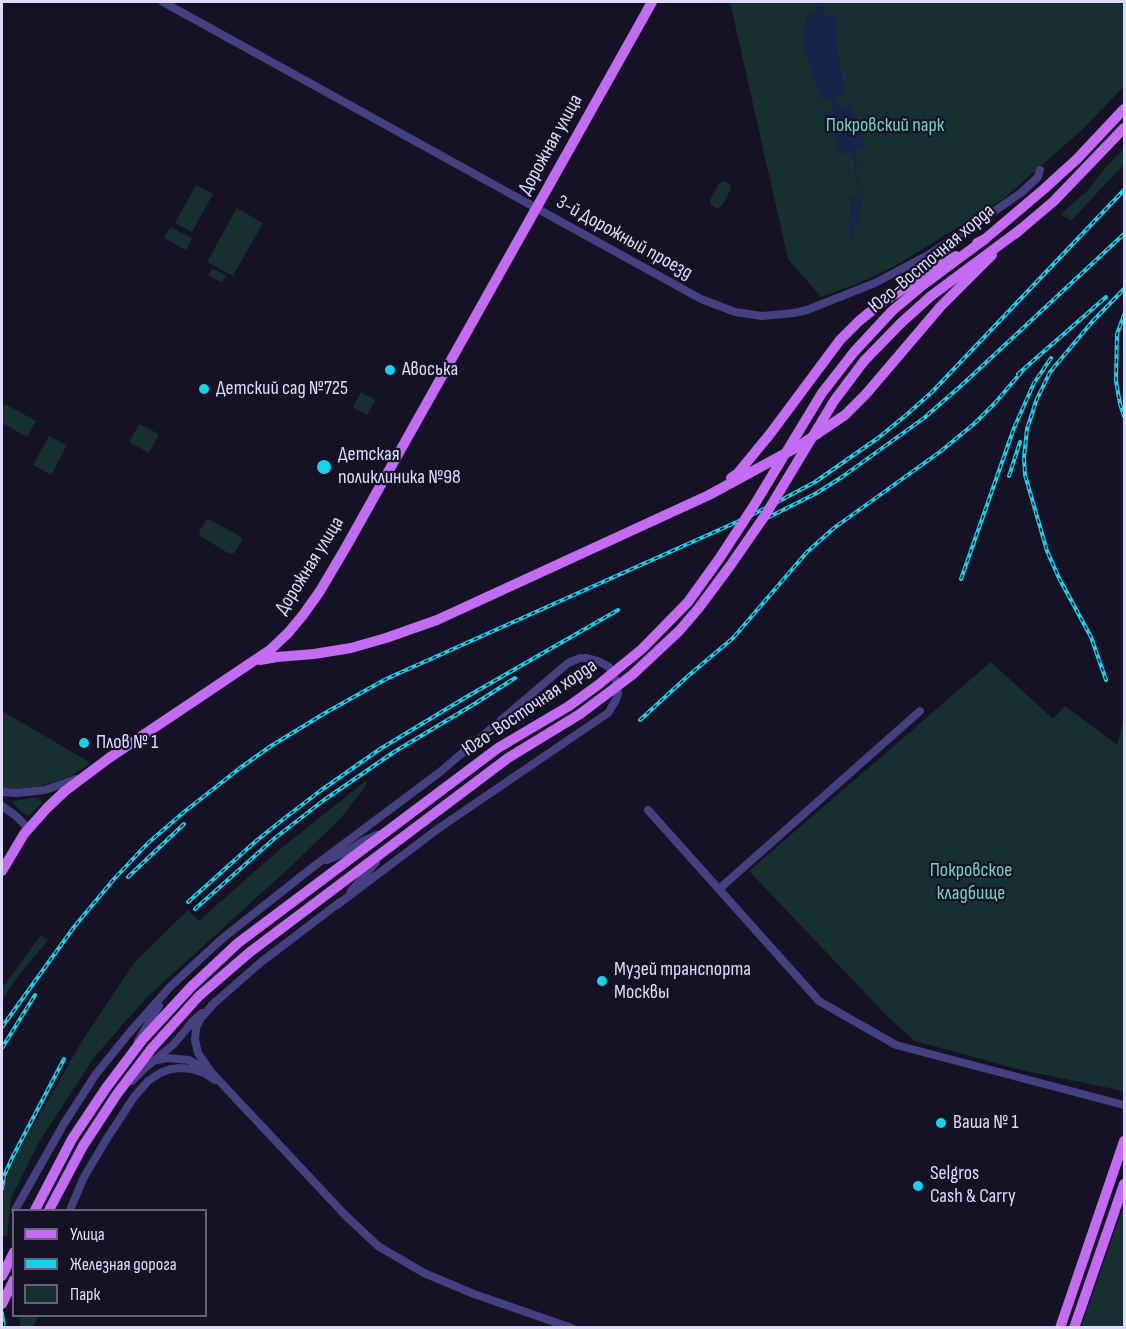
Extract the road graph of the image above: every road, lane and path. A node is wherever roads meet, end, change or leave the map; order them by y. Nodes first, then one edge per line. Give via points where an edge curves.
1 (162, 2) edge
2 (652, 2) edge
3 (1125, 109) edge
4 (1125, 128) edge
5 (1040, 170) dead end
6 (536, 208) junction
7 (1021, 229) junction
8 (985, 239) junction
9 (710, 495) junction
10 (282, 640) junction
11 (270, 650) junction
12 (291, 655) junction
13 (251, 663) junction
14 (920, 711) dead end
15 (85, 775) junction
16 (2, 792) edge
17 (2, 806) edge
18 (648, 810) dead end
19 (29, 828) junction
20 (386, 832) junction
21 (396, 844) junction
22 (313, 867) junction
23 (2, 871) edge
24 (719, 889) junction
25 (337, 905) junction
26 (170, 987) junction
27 (216, 1001) junction
28 (127, 1059) junction
29 (154, 1061) junction
30 (211, 1072) junction
31 (228, 1090) junction
32 (1125, 1105) edge
33 (1125, 1141) edge
34 (83, 1146) junction
35 (1125, 1184) edge
36 (16, 1209) edge
37 (36, 1209) edge
38 (50, 1209) edge
39 (70, 1209) edge
40 (12, 1256) edge
41 (2, 1276) edge
42 (12, 1284) edge
43 (2, 1304) edge
44 (572, 1328) edge
45 (1060, 1328) edge
46 (1074, 1328) edge

1 - 6 street, 3-й Дорожный проезд
2 - 6 main road, Дорожная улица
3 - 8 main road, Юго-Восточная хорда via 1077,159
4 - 7 main road, Юго-Восточная хорда
5 - 6 street, 3-й Дорожный проезд via 1022,192 928,255 848,294 807,310 772,316 735,312 701,299
6 - 10 main road, Дорожная улица via 320,591
7 - 9 main road, bridge via 941,306 845,415 799,446
7 - 21 main road, Юго-Восточная хорда, bridge via 931,296 864,361 834,401 766,514 679,631 632,675 580,714 508,758
8 - 9 main road, bridge via 902,288 859,321 840,340 753,455
8 - 20 main road, Юго-Восточная хорда, bridge via 922,285 854,352 822,393 719,559 688,602 642,649 569,706 498,748
9 - 12 main road via 437,620 351,648
10 - 11 main road, Дорожная улица
10 - 12 main road via 281,647
11 - 12 main road
11 - 13 main road, Дорожная улица
12 - 13 main road
13 - 15 main road, Дорожная улица
14 - 24 street
15 - 16 street via 45,790
15 - 19 main road, Дорожная улица
17 - 19 street
18 - 24 street
19 - 23 main road, Дорожная улица
20 - 22 street
20 - 28 main road, Юго-Восточная хорда via 238,943 191,987
21 - 25 street
21 - 34 main road, Юго-Восточная хорда via 250,952 199,996 152,1048
22 - 25 street via 440,772 567,663 587,658 609,667 618,693 608,713 439,828
22 - 26 street
24 - 32 street via 819,1001 896,1046
25 - 27 street
26 - 28 street
26 - 36 street via 96,1074
27 - 29 street
27 - 30 street via 201,1018 195,1040 198,1053
28 - 37 main road, Юго-Восточная хорда via 72,1139
29 - 30 street via 189,1060
29 - 34 street via 131,1082
30 - 31 street
31 - 39 street via 192,1069 171,1069 148,1081 106,1140
31 - 44 street via 378,1246 424,1273
33 - 45 main road
34 - 38 main road, Юго-Восточная хорда
35 - 46 main road
40 - 41 main road
42 - 43 main road

